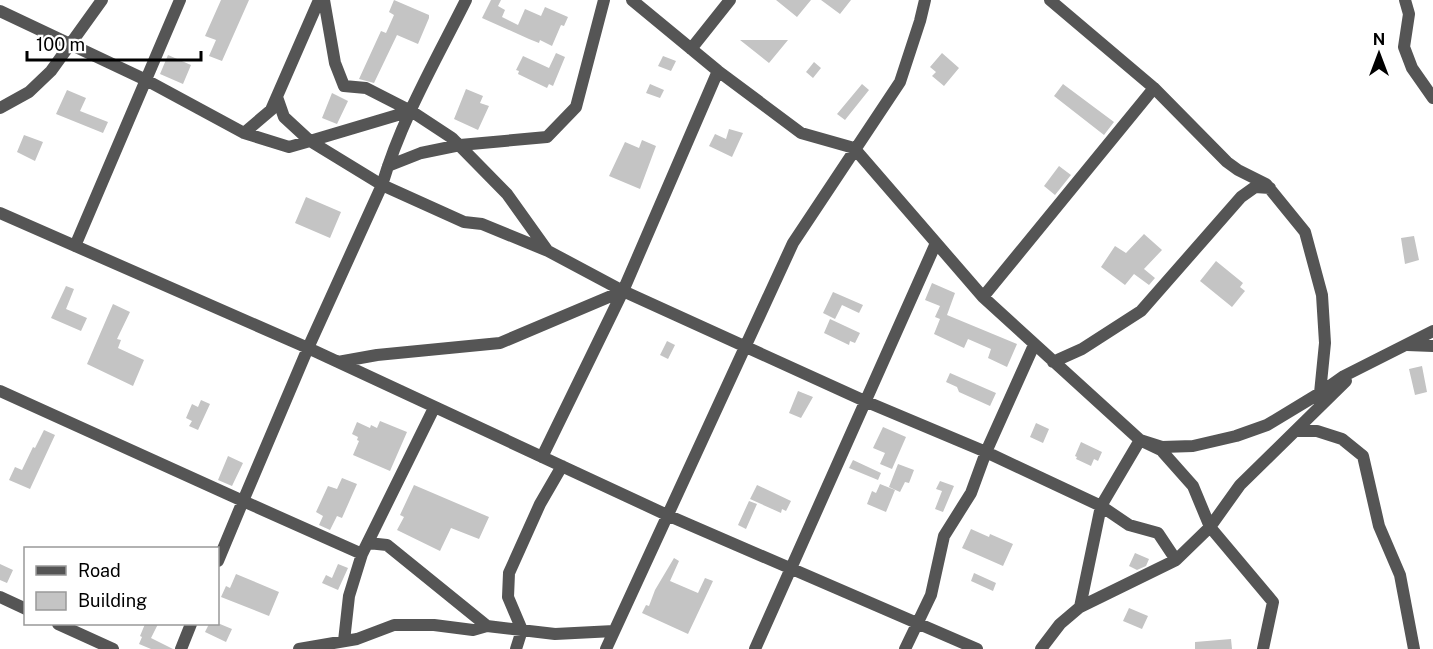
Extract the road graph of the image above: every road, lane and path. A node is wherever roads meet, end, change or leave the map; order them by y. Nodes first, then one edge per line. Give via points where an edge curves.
1 (102, 0) edge
2 (180, 0) edge
3 (319, 0) edge
4 (324, 0) edge
5 (466, 0) edge
6 (604, 0) edge
7 (632, 0) edge
8 (730, 0) edge
9 (925, 0) edge
10 (1050, 0) edge
11 (1405, 0) edge
12 (0, 11) edge
13 (70, 45) junction
14 (691, 49) junction
15 (718, 71) junction
16 (146, 80) junction
17 (1154, 88) junction
18 (277, 97) junction
19 (1433, 98) edge
20 (0, 108) edge
21 (411, 111) junction
22 (244, 133) junction
23 (310, 141) junction
24 (460, 146) junction
25 (855, 148) junction
26 (388, 166) junction
27 (382, 185) junction
28 (1270, 188) junction
29 (0, 213) edge
30 (936, 243) junction
31 (75, 246) junction
32 (548, 251) junction
33 (623, 291) junction
34 (983, 297) junction
35 (1433, 332) edge
36 (1034, 345) junction
37 (1407, 345) junction
38 (746, 346) junction
39 (1433, 346) edge
40 (308, 348) junction
41 (338, 362) junction
42 (1053, 362) junction
43 (1357, 369) junction
44 (0, 391) edge
45 (1320, 393) junction
46 (867, 402) junction
47 (434, 408) junction
48 (1296, 431) junction
49 (1140, 440) junction
50 (986, 452) junction
51 (543, 457) junction
52 (562, 466) junction
53 (243, 501) junction
54 (1101, 506) junction
55 (667, 515) junction
56 (1209, 527) junction
57 (365, 548) junction
58 (219, 559) edge
59 (1176, 560) junction
60 (789, 568) junction
61 (0, 597) edge
62 (1080, 607) junction
63 (24, 608) edge
64 (917, 624) junction
65 (60, 625) edge
66 (191, 625) edge
67 (487, 626) junction
68 (522, 630) junction
69 (614, 631) junction
70 (344, 641) junction
71 (113, 649) edge
72 (181, 649) edge
73 (299, 649) edge
74 (516, 649) edge
75 (606, 649) edge
76 (755, 649) edge
77 (905, 649) edge
78 (977, 649) edge
79 (1041, 649) edge
80 (1263, 649) edge
81 (1414, 649) edge

1 - 13 street
2 - 16 street
3 - 18 street
4 - 21 street via 335,63 344,86 366,88
5 - 21 street
6 - 24 street via 576,107 554,130 547,137
7 - 14 street
8 - 14 street
9 - 25 street via 900,82
10 - 17 street
11 - 19 street via 1409,14 1404,47 1412,68
12 - 13 street
13 - 16 street
13 - 20 street via 29,92
14 - 15 street
15 - 25 street via 801,133
15 - 33 street
16 - 22 street
16 - 31 street
17 - 28 street via 1227,162
17 - 34 street
18 - 22 street via 271,110
18 - 23 street via 284,117
21 - 23 street
21 - 24 street
21 - 26 street
22 - 23 street via 289,147
23 - 27 street
24 - 26 street via 421,153
24 - 32 street via 507,194
25 - 30 street
25 - 38 street via 792,243
26 - 27 street
27 - 32 street via 464,222 482,224
27 - 40 street
28 - 42 street via 1255,187 1241,197 1141,311 1082,349
28 - 45 street via 1305,232 1322,295 1325,344
29 - 31 street
30 - 34 street
30 - 46 street
31 - 40 street
32 - 33 street
33 - 38 street
33 - 41 street via 500,343
33 - 51 street
34 - 36 street
35 - 37 street
36 - 42 street
36 - 50 street
37 - 39 street
37 - 43 street
38 - 46 street
38 - 55 street
40 - 41 street
40 - 53 street
41 - 47 street
42 - 49 street
43 - 45 street
43 - 48 street
44 - 53 street
45 - 49 street via 1267,424 1236,436 1173,447
46 - 50 street
46 - 60 street
47 - 51 street
47 - 57 street
48 - 56 street via 1240,485
48 - 81 street via 1317,431 1342,439 1363,456 1379,526 1400,574
49 - 54 street
49 - 56 street via 1161,450 1193,486
50 - 54 street
50 - 64 street via 971,493 944,536 931,595
51 - 52 street
52 - 55 street
52 - 68 street via 509,573 508,597
53 - 57 street
53 - 58 street
54 - 59 street via 1129,525 1158,533
54 - 62 street
55 - 60 street
55 - 69 street
56 - 59 street
56 - 80 street via 1273,602
57 - 67 street via 387,545
57 - 70 street via 349,596
59 - 62 street
60 - 64 street
60 - 76 street
61 - 63 street
62 - 79 street via 1060,624
64 - 77 street
64 - 78 street
65 - 71 street
66 - 72 street
67 - 68 street
67 - 70 street via 473,630 394,625
68 - 69 street via 555,634
68 - 74 street
69 - 75 street
70 - 73 street

